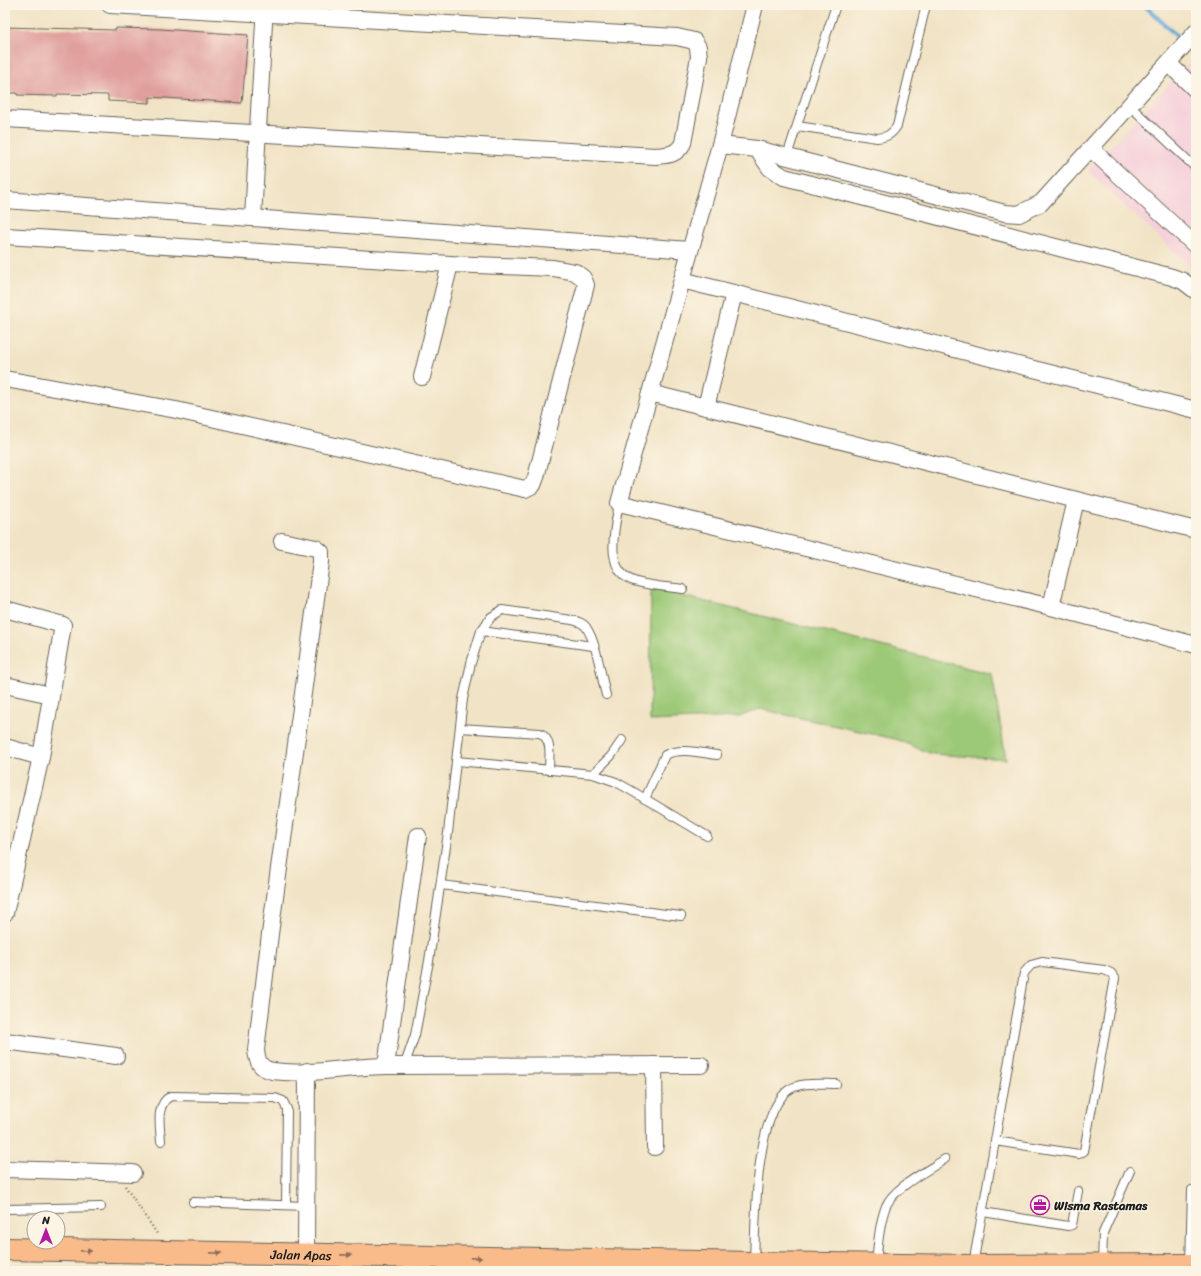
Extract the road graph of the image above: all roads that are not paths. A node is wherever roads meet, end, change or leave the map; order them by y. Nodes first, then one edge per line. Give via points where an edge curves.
1 (110, 5) edge
2 (755, 5) edge
3 (836, 5) edge
4 (926, 5) edge
5 (265, 10) edge
6 (1196, 32) edge
7 (1169, 64) junction
8 (1196, 90) edge
9 (1130, 106) junction
10 (5, 119) edge
11 (797, 126) junction
12 (258, 133) junction
13 (720, 145) junction
14 (757, 149) junction
15 (1091, 149) junction
16 (787, 156) junction
17 (1196, 168) edge
18 (5, 200) edge
19 (253, 218) junction
20 (5, 236) edge
21 (1196, 246) edge
22 (690, 250) junction
23 (450, 264) junction
24 (682, 280) junction
25 (1196, 291) edge
26 (734, 294) junction
27 (422, 377) dead end
28 (5, 379) edge
29 (650, 393) junction
30 (706, 407) junction
31 (1196, 410) edge
32 (1076, 500) junction
33 (619, 503) junction
34 (1196, 530) edge
35 (282, 541) dead end
36 (683, 589) dead end
37 (1051, 607) junction
38 (5, 609) edge
39 (481, 631) junction
40 (1196, 645) edge
41 (593, 646) junction
42 (5, 685) edge
43 (52, 695) junction
44 (606, 695) dead end
45 (460, 728) junction
46 (622, 740) dead end
47 (5, 747) edge
48 (717, 755) dead end
49 (41, 757) junction
50 (457, 760) junction
51 (549, 770) junction
52 (593, 774) junction
53 (644, 799) junction
54 (418, 836) dead end
55 (707, 836) dead end
56 (10, 871) edge
57 (441, 885) junction
58 (5, 913) edge
59 (681, 916) dead end
60 (5, 1041) edge
61 (116, 1056) dead end
62 (654, 1065) junction
63 (701, 1065) dead end
64 (386, 1066) junction
65 (404, 1067) junction
66 (307, 1071) junction
67 (836, 1084) dead end
68 (160, 1141) dead end
69 (995, 1141) junction
70 (655, 1147) dead end
71 (945, 1159) dead end
72 (5, 1169) edge
73 (1130, 1171) dead end
74 (127, 1173) road end
75 (1192, 1190) dead end
76 (1078, 1191) dead end
77 (193, 1202) dead end
78 (286, 1205) junction
79 (306, 1206) junction
80 (101, 1207) dead end
81 (5, 1209) edge
82 (983, 1212) junction
83 (5, 1249) edge
84 (306, 1254) junction
85 (754, 1255) junction
86 (520, 1259) junction
87 (875, 1265) junction
88 (1193, 1265) edge
89 (1102, 1266) junction
90 (974, 1268) edge
91 (576, 1271) edge

1 - 5 street
2 - 13 street
3 - 11 lane
4 - 11 lane via 897,126 892,133 877,138
5 - 12 street
5 - 12 street via 677,36 694,41 698,47 699,57 683,143 673,154 656,156
6 - 7 street
7 - 8 street
7 - 9 street
9 - 15 street
9 - 17 lane
10 - 12 street
11 - 16 lane
12 - 19 street
13 - 14 street
13 - 22 street
14 - 16 street
14 - 25 street via 770,168 784,177 1172,277 1183,281
15 - 16 street via 1041,203 1019,214 1004,213
15 - 21 street
18 - 19 street
19 - 22 street
20 - 23 street
22 - 24 street
23 - 27 street
23 - 28 street via 566,270 575,272 583,278 586,285 536,477 533,486 525,489 176,410
24 - 26 street
24 - 29 street
26 - 30 street
26 - 31 street
29 - 30 street
29 - 33 street
30 - 32 street
32 - 34 street
32 - 37 street
33 - 36 lane via 612,546 615,562 620,569 626,577 636,582
33 - 37 street
35 - 66 street via 316,548 322,552 256,1050 257,1061 262,1066 272,1070
37 - 40 street
38 - 43 street via 63,625
39 - 41 lane
39 - 41 lane via 491,617 502,610 580,622 586,627
39 - 45 lane via 463,699
41 - 44 lane
42 - 43 street
43 - 49 street
45 - 50 lane
45 - 51 lane via 546,736 549,741
46 - 52 lane via 611,756
47 - 49 street
48 - 53 lane via 688,751 665,755
49 - 56 street
50 - 51 lane
50 - 57 lane
51 - 52 lane
52 - 53 lane via 616,782
53 - 55 lane
54 - 64 street
56 - 58 street
57 - 59 lane
57 - 65 lane via 430,961 415,1035
60 - 61 street
62 - 63 street
62 - 65 street
62 - 70 street
64 - 65 street
64 - 66 street
66 - 79 street
67 - 85 lane via 796,1086 786,1092 777,1105 766,1132 761,1158
68 - 78 lane via 160,1107 171,1096 275,1098 282,1101 287,1109
69 - 69 lane via 1079,1154 1084,1151 1115,978 1111,973 1042,962 1031,965 1024,973
69 - 82 lane
71 - 87 lane via 896,1192 887,1205
72 - 74 street
73 - 89 lane via 1103,1233
75 - 88 lane
76 - 82 lane via 1072,1225 1068,1226
77 - 78 lane
78 - 79 lane
79 - 84 street
80 - 81 lane
82 - 90 lane
83 -> 84 highway, Jalan Apas
84 -> 86 highway, Jalan Apas
85 - 86 highway, Jalan Apas
85 - 87 highway, Jalan Apas
86 - 91 highway via 527,1265 565,1266
87 - 90 highway, Jalan Apas
88 - 89 highway, Jalan Apas
89 - 90 highway, Jalan Apas

